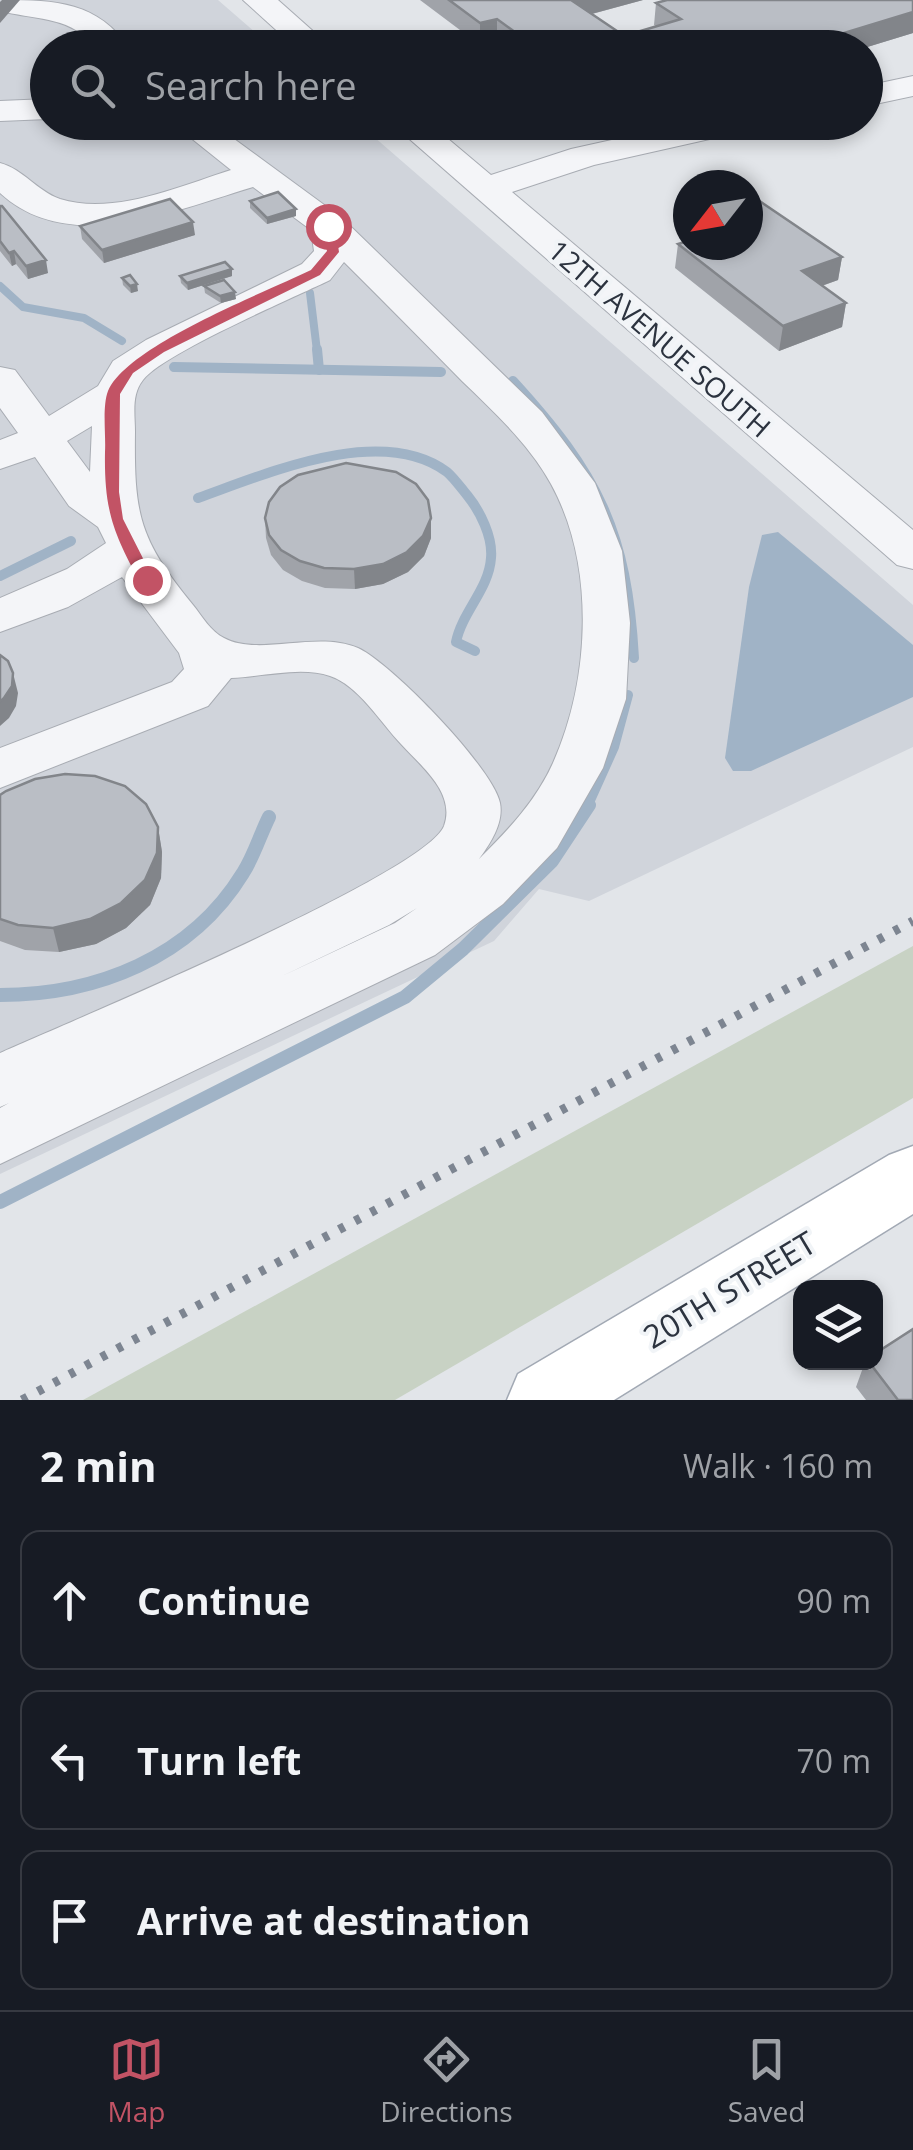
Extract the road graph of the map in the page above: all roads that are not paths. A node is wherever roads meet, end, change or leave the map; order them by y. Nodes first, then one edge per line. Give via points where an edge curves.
1 (260, 0) edge
2 (16, 4) dead end
3 (99, 30) edge
4 (295, 30) edge
5 (913, 86) edge
6 (883, 92) edge
7 (30, 110) edge
8 (0, 111) edge
9 (213, 140) edge
10 (428, 140) edge
11 (658, 140) edge
12 (259, 173) junction
13 (3, 182) edge
14 (486, 188) junction
15 (328, 226) junction
16 (0, 378) edge
17 (114, 394) junction
18 (42, 439) junction
19 (0, 456) edge
20 (122, 534) junction
21 (913, 554) edge
22 (0, 616) edge
23 (202, 648) junction
24 (0, 769) edge
25 (0, 1081) edge
26 (0, 1137) edge
27 (913, 1177) edge
28 (545, 1400) edge

1 - 4 street
2 - 3 street via 54,8
5 - 6 street
7 - 8 street
9 - 12 street
10 - 14 street, 12TH AVENUE SOUTH
11 - 14 street
12 - 13 street via 87,216 32,202
12 - 15 street
14 - 21 street, 12TH AVENUE SOUTH
15 - 17 street via 333,252 316,272 160,349 128,370
15 - 26 street via 528,422 572,484 599,551 606,622 601,698 577,768 538,834 484,888 415,939
16 - 18 street
17 - 18 street
17 - 20 street via 112,492
18 - 19 street
18 - 20 street
20 - 22 street via 101,572
20 - 23 street
23 - 24 street via 210,672 190,694
23 - 25 street via 232,661 340,660 368,678 454,770 474,804 470,833 448,861 369,910
27 - 28 main road, 20TH STREET

